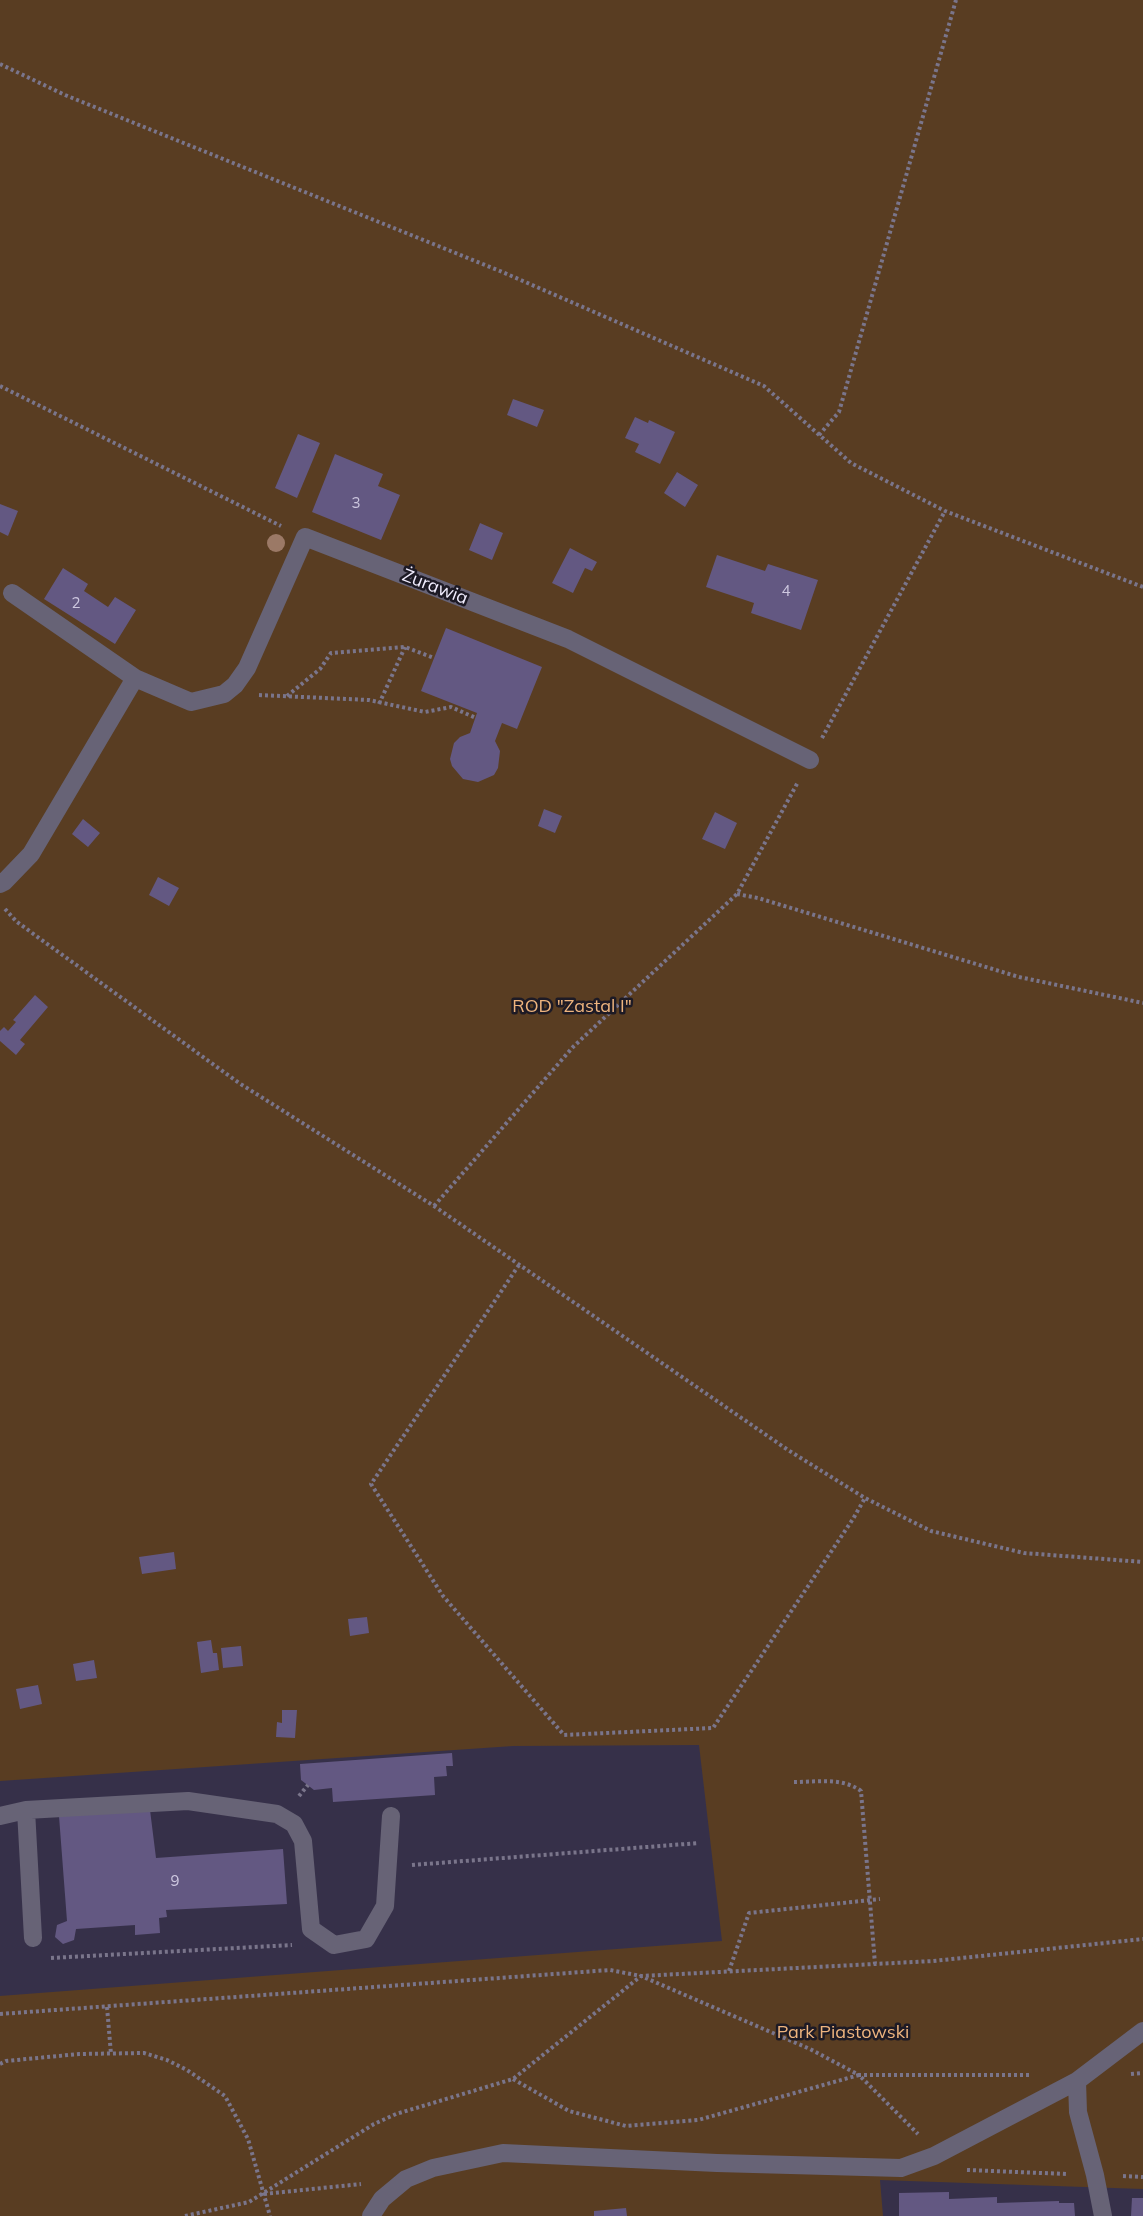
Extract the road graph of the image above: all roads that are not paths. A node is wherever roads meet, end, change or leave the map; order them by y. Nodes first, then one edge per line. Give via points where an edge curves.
1 (12, 593) dead end
2 (135, 678) junction
3 (810, 760) road end
4 (0, 884) edge
5 (26, 1810) junction
6 (0, 1816) edge
7 (391, 1816) dead end
8 (33, 1938) road end
9 (1143, 2031) edge
10 (1082, 2078) junction
11 (371, 2216) edge
12 (1103, 2216) edge

1 - 2 street
2 - 3 street, Żurawia via 191,702 231,689 247,668 305,537 568,639
2 - 4 street via 31,854
5 - 6 street
5 - 7 street via 188,1801 277,1814 294,1824 303,1841 311,1929 334,1945 366,1939 385,1906
5 - 8 street
9 - 10 street
10 - 11 street via 937,2154 901,2168 503,2153 433,2168 406,2179 382,2199
10 - 12 street via 1078,2112

